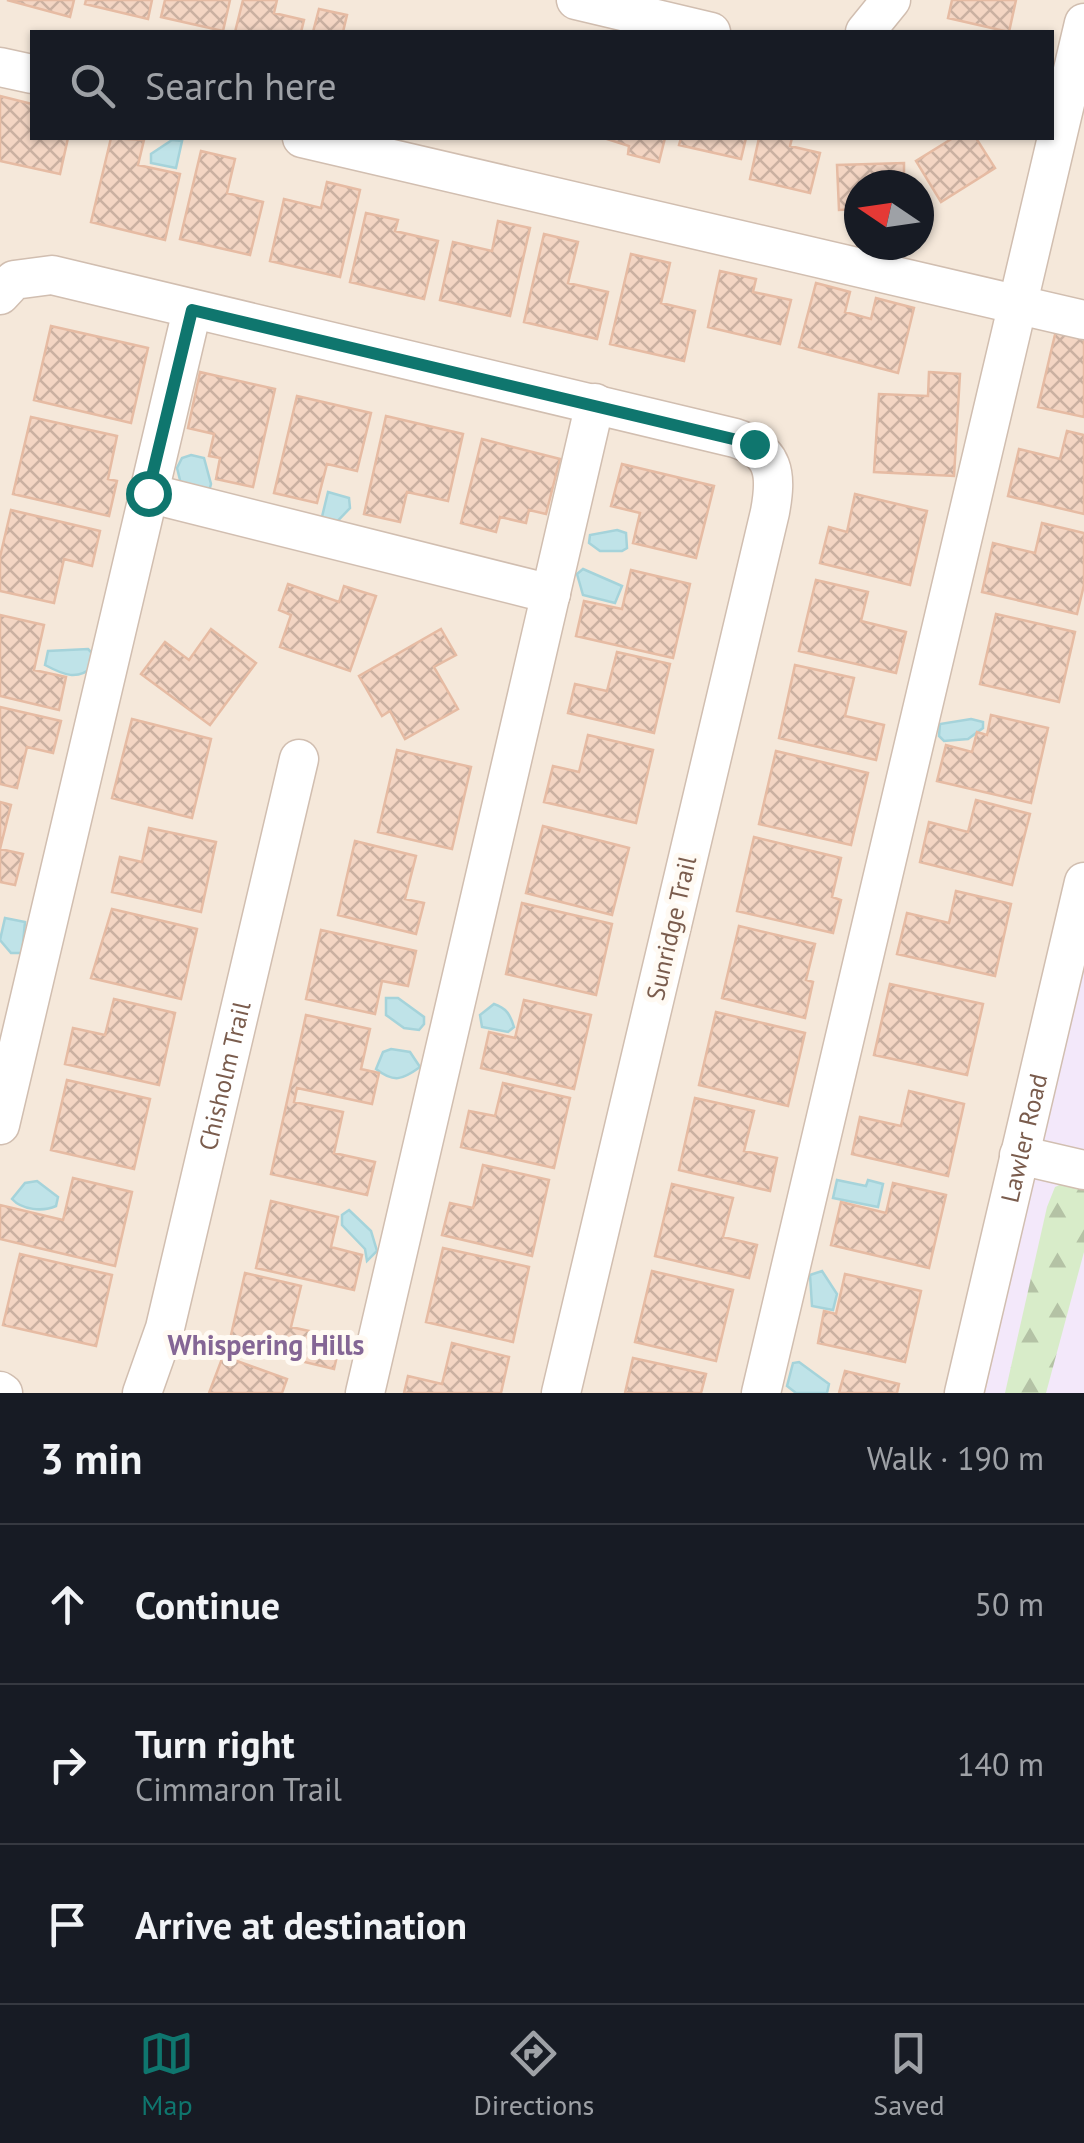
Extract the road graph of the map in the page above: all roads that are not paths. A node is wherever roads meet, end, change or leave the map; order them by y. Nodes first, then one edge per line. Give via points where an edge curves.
1 (576, 0) edge
2 (891, 0) edge
3 (1084, 23) edge
4 (703, 30) edge
5 (867, 30) edge
6 (0, 67) edge
7 (30, 74) edge
8 (311, 140) edge
9 (0, 295) edge
10 (1014, 304) junction
11 (192, 310) junction
12 (1084, 320) edge
13 (595, 403) junction
14 (148, 493) junction
15 (551, 594) junction
16 (299, 759) dead end
17 (1084, 882) edge
18 (1074, 966) edge
19 (0, 1125) edge
20 (1019, 1154) junction
21 (1084, 1170) edge
22 (142, 1393) edge
23 (365, 1393) edge
24 (561, 1393) edge
25 (761, 1393) edge
26 (964, 1393) edge

1 - 4 street
2 - 5 street
3 - 10 street
6 - 7 street
8 - 10 street
9 - 11 street via 14,280 52,275
10 - 12 street
10 - 25 street
11 - 13 street
11 - 14 street
13 - 15 street
13 - 24 street, Sunridge Trail via 754,444 773,462 776,482
14 - 15 street
14 - 19 street
15 - 23 street
16 - 22 street, Chisholm Trail via 165,1328
17 - 18 street, Lawler Road
18 - 20 street, Lawler Road
20 - 21 street
20 - 26 street, Lawler Road

